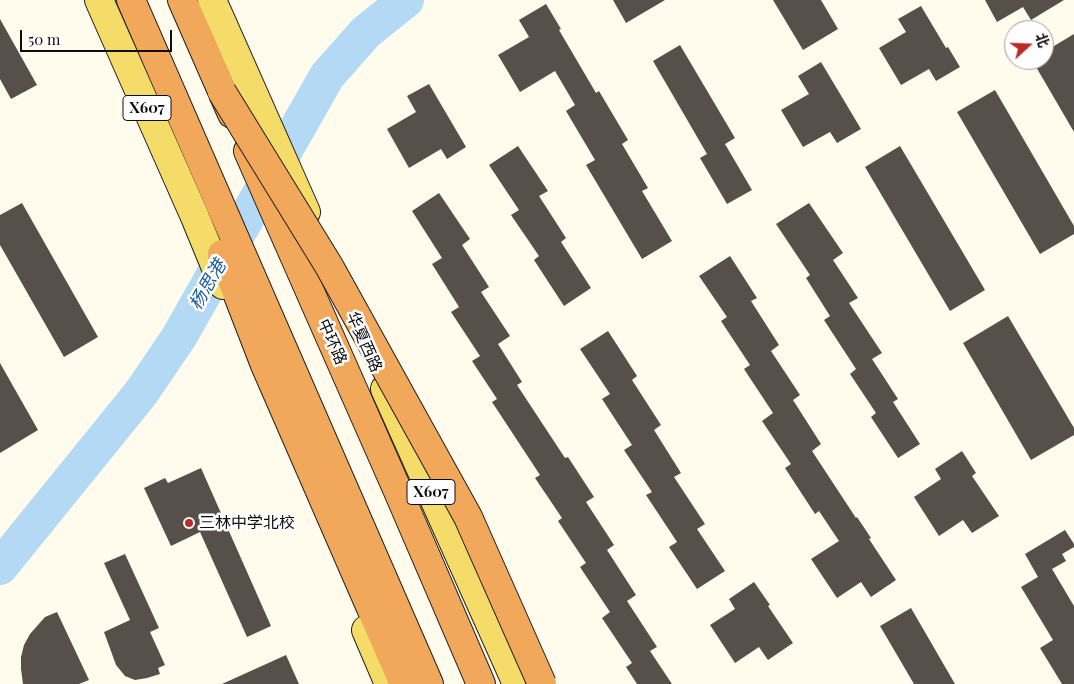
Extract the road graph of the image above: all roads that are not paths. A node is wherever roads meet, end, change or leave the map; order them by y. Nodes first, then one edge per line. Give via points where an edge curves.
1 (100, 0) edge
2 (126, 0) edge
3 (131, 0) edge
4 (182, 0) edge
5 (212, 0) edge
6 (222, 92) junction
7 (346, 301) junction
8 (389, 684) edge
9 (404, 684) edge
10 (429, 684) edge
11 (481, 684) edge
12 (517, 684) edge
13 (542, 684) edge

1 - 8 main road, X607 via 195,217
2 - 9 highway via 265,366
3 - 10 highway
4 - 6 highway, 中环路
5 - 7 main road, 华夏西路 / X607
6 - 11 highway, 中环路, bridge
6 - 13 highway, bridge via 329,266 468,517
7 - 12 main road, 华夏西路 / X607
7 - 13 main road via 389,351

